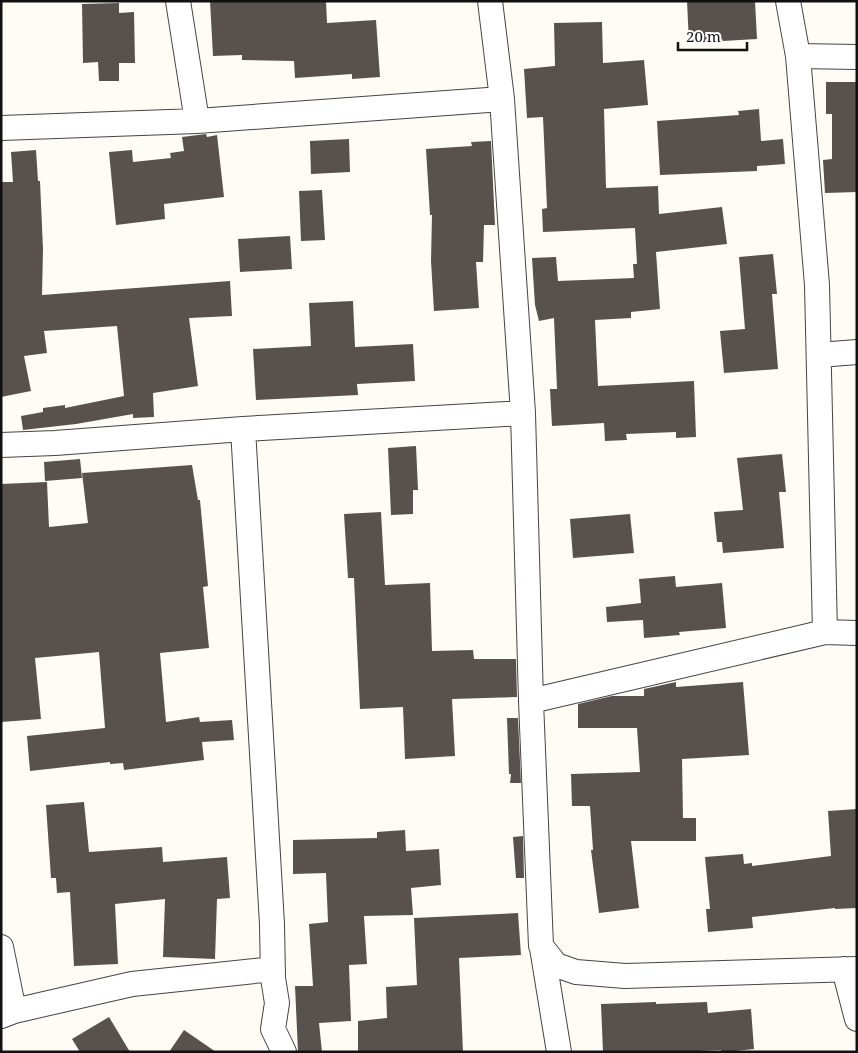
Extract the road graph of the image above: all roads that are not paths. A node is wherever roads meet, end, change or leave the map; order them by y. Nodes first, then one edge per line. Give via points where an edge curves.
1 (178, 1) edge
2 (490, 1) edge
3 (788, 1) edge
4 (798, 56) junction
5 (857, 57) edge
6 (502, 99) junction
7 (197, 121) junction
8 (1, 128) edge
9 (857, 352) edge
10 (818, 355) junction
11 (523, 413) junction
12 (243, 429) junction
13 (1, 445) edge
14 (825, 632) junction
15 (857, 633) edge
16 (531, 701) junction
17 (541, 946) junction
18 (1, 947) edge
19 (273, 969) junction
20 (850, 969) edge
21 (8, 1014) edge
22 (857, 1019) edge
23 (284, 1052) edge
24 (560, 1052) edge

1 - 7 street
2 - 6 street
3 - 4 street
4 - 5 street
4 - 10 street via 817,285
6 - 7 street
6 - 11 street
7 - 8 street
9 - 10 street
10 - 14 street
11 - 12 street
11 - 16 street
12 - 13 street
12 - 19 street
14 - 15 street
14 - 16 street
16 - 17 street
17 - 20 street via 556,965 576,972 625,976
17 - 24 street
18 - 21 street
19 - 21 street via 132,984
19 - 23 street via 277,1003 273,1029
20 - 22 street

